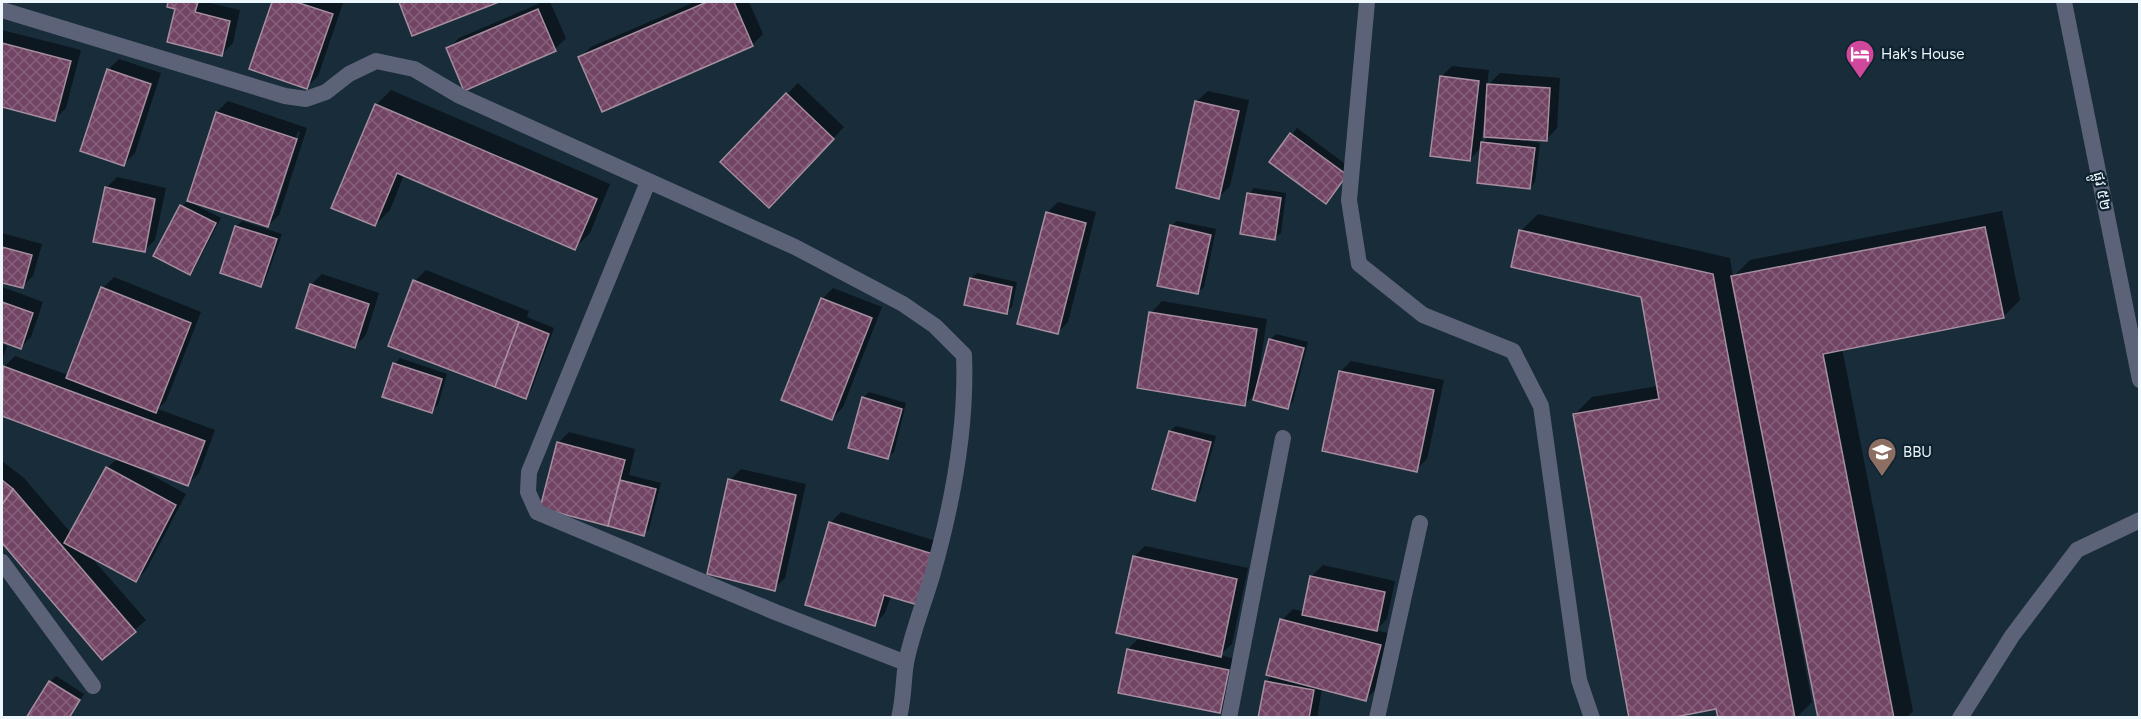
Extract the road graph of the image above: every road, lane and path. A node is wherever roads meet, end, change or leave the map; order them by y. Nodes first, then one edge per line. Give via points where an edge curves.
1 (1367, 2) edge
2 (2064, 2) edge
3 (2, 10) edge
4 (648, 182) junction
5 (2139, 380) edge
6 (1283, 438) dead end
7 (2139, 520) edge
8 (1420, 523) dead end
9 (2, 562) edge
10 (906, 663) junction
11 (93, 686) dead end
12 (899, 717) edge
13 (1229, 717) edge
14 (1377, 717) edge
15 (1592, 717) edge
16 (1960, 717) edge

1 - 15 street via 1349,200 1359,264 1423,315 1513,351 1541,406 1579,680
2 - 5 street, ផ្លូវ ៥២
3 - 4 street via 285,96 306,99 326,92 349,74 376,61 414,69 460,96
4 - 10 street via 795,247 903,304 935,326 964,355 966,393 950,507
4 - 10 street via 528,472 528,492 537,512
6 - 13 street
7 - 16 street via 2077,550 2012,636
8 - 14 street
9 - 11 street
10 - 12 street

